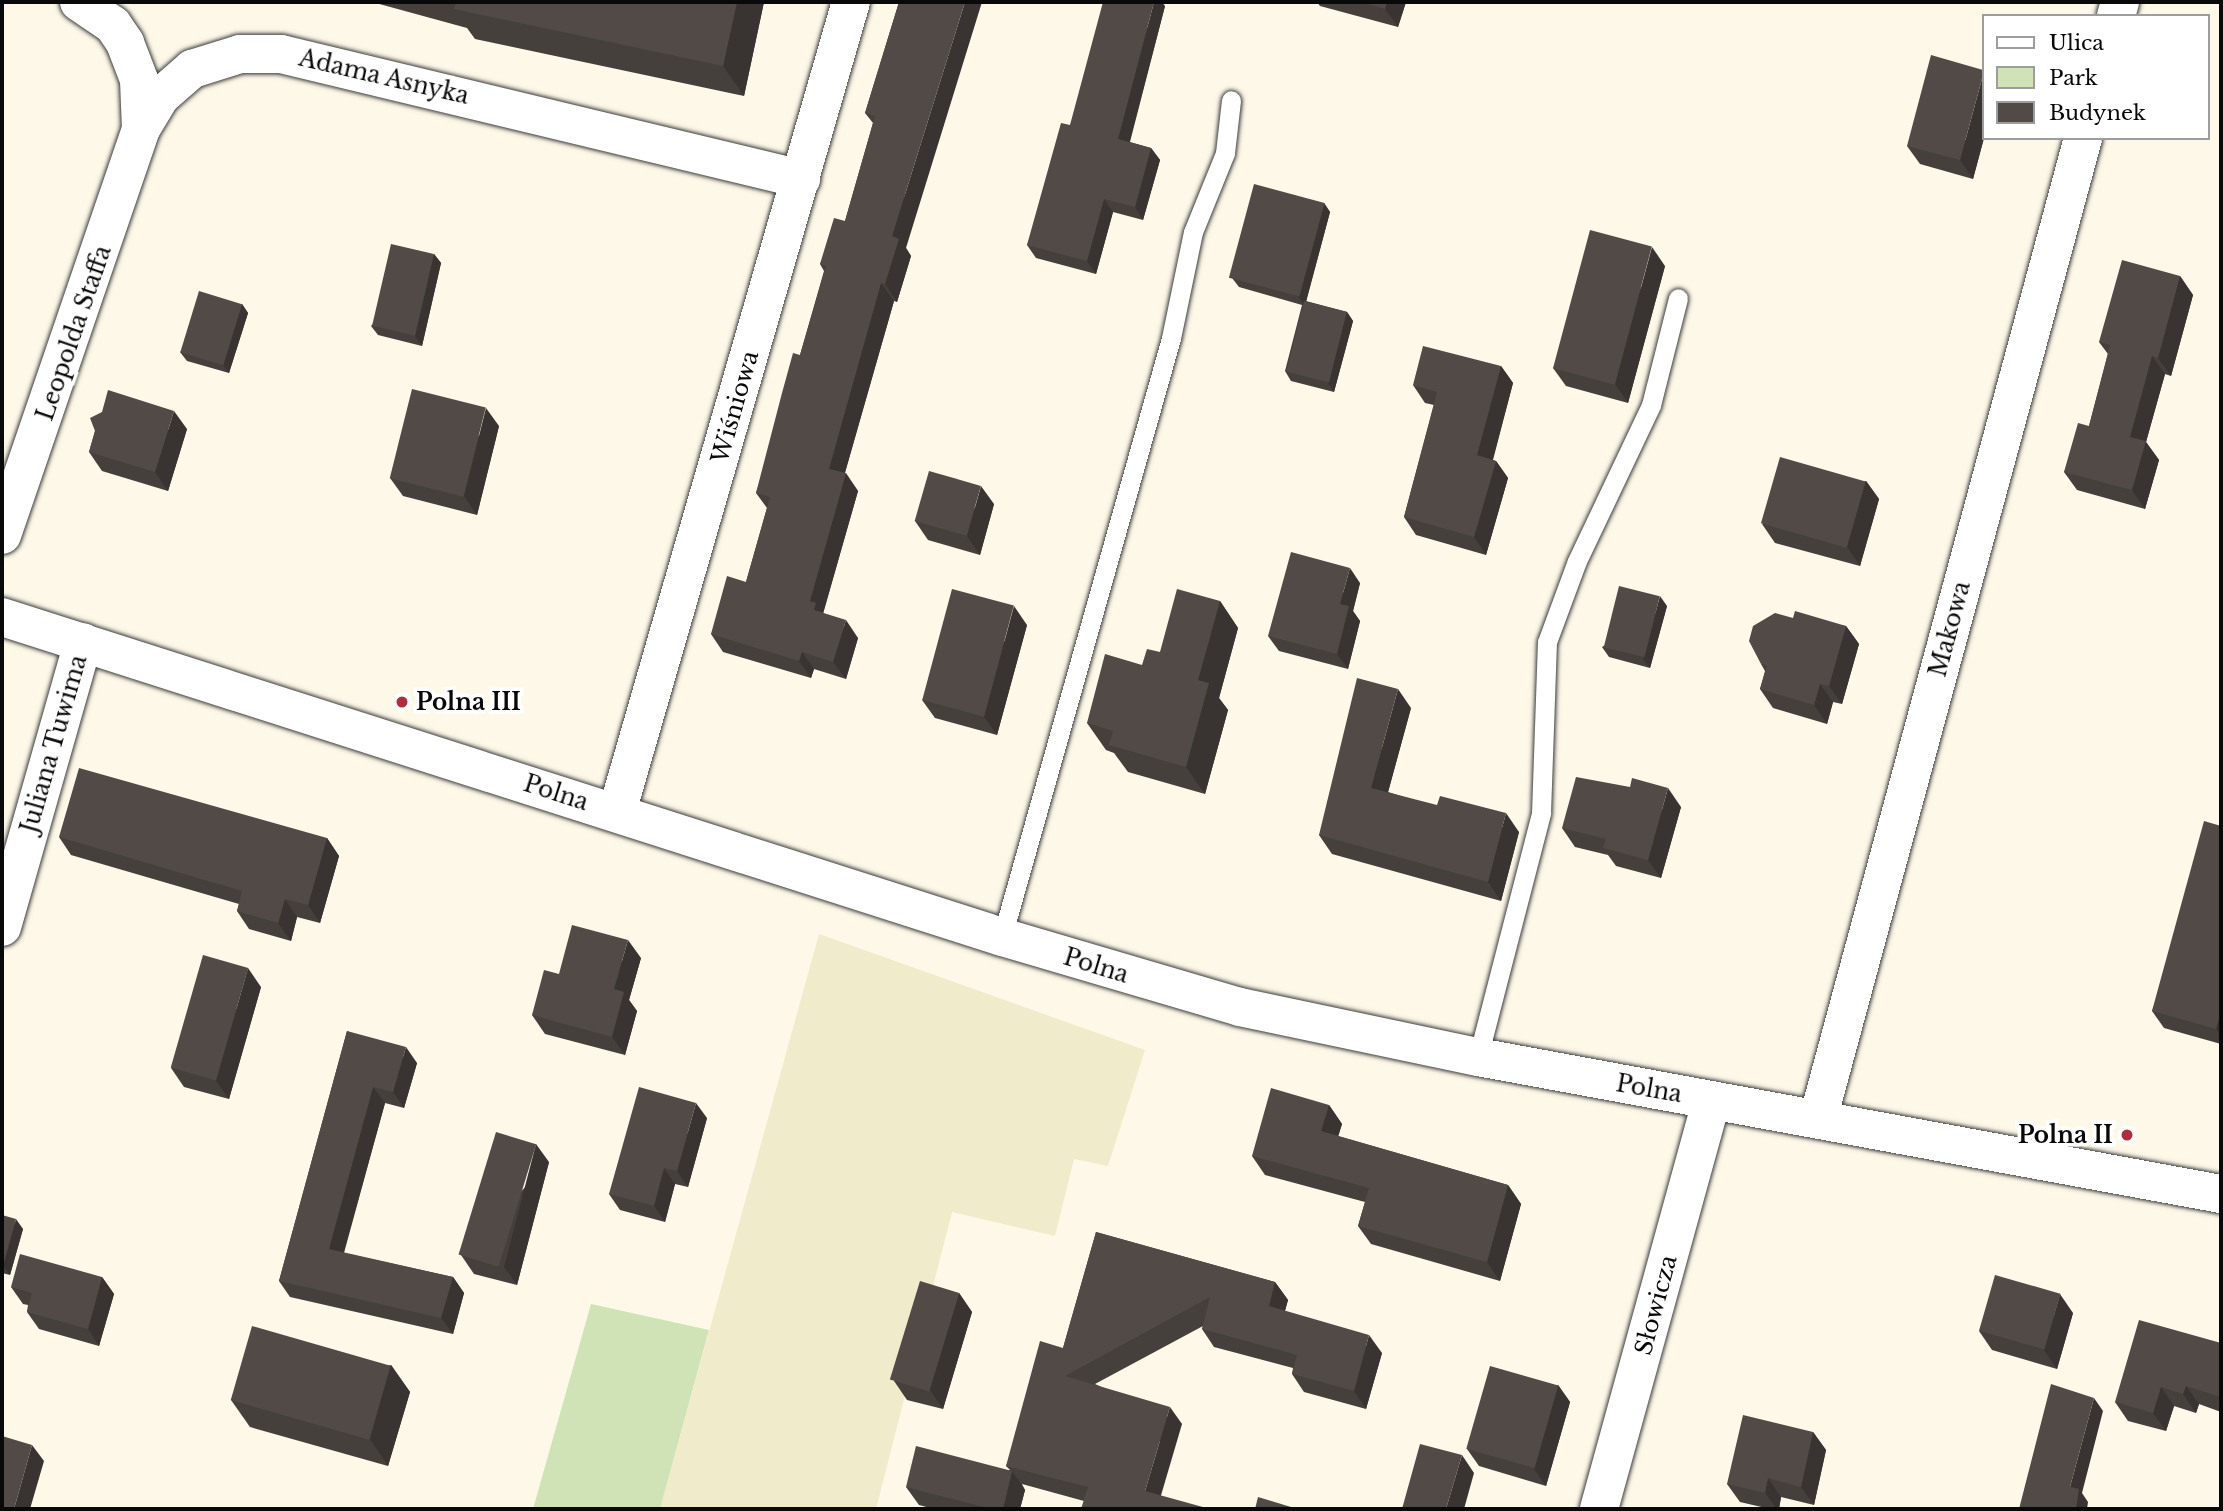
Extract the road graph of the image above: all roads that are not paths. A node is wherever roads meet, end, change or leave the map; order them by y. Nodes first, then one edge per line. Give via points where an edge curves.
1 (79, 2) edge
2 (851, 2) edge
3 (1231, 100) dead end
4 (141, 129) junction
5 (2082, 140) edge
6 (801, 179) junction
7 (1678, 298) dead end
8 (2, 535) edge
9 (2, 617) edge
10 (83, 642) junction
11 (617, 812) junction
12 (2, 927) edge
13 (1002, 937) junction
14 (1478, 1057) junction
15 (1713, 1100) junction
16 (1818, 1119) junction
17 (2221, 1194) edge
18 (1599, 1509) edge

1 - 4 street via 113,25 125,43 139,80
2 - 6 street, Wiśniowa
3 - 13 lane via 1225,153 1193,232 1171,338
4 - 6 street, Adama Asnyka via 176,78 215,60 262,52
4 - 8 street, Leopolda Staffa
5 - 16 street, Makowa
6 - 11 street, Wiśniowa
7 - 14 lane via 1651,405 1577,561 1547,642 1541,813
9 - 10 street, Polna
10 - 11 street, Polna
10 - 12 street, Juliana Tuwima
11 - 13 street, Polna
13 - 14 street, Polna via 1240,1007
14 - 15 street, Polna
15 - 16 street, Polna
15 - 18 street, Słowicza
16 - 17 street, Polna

